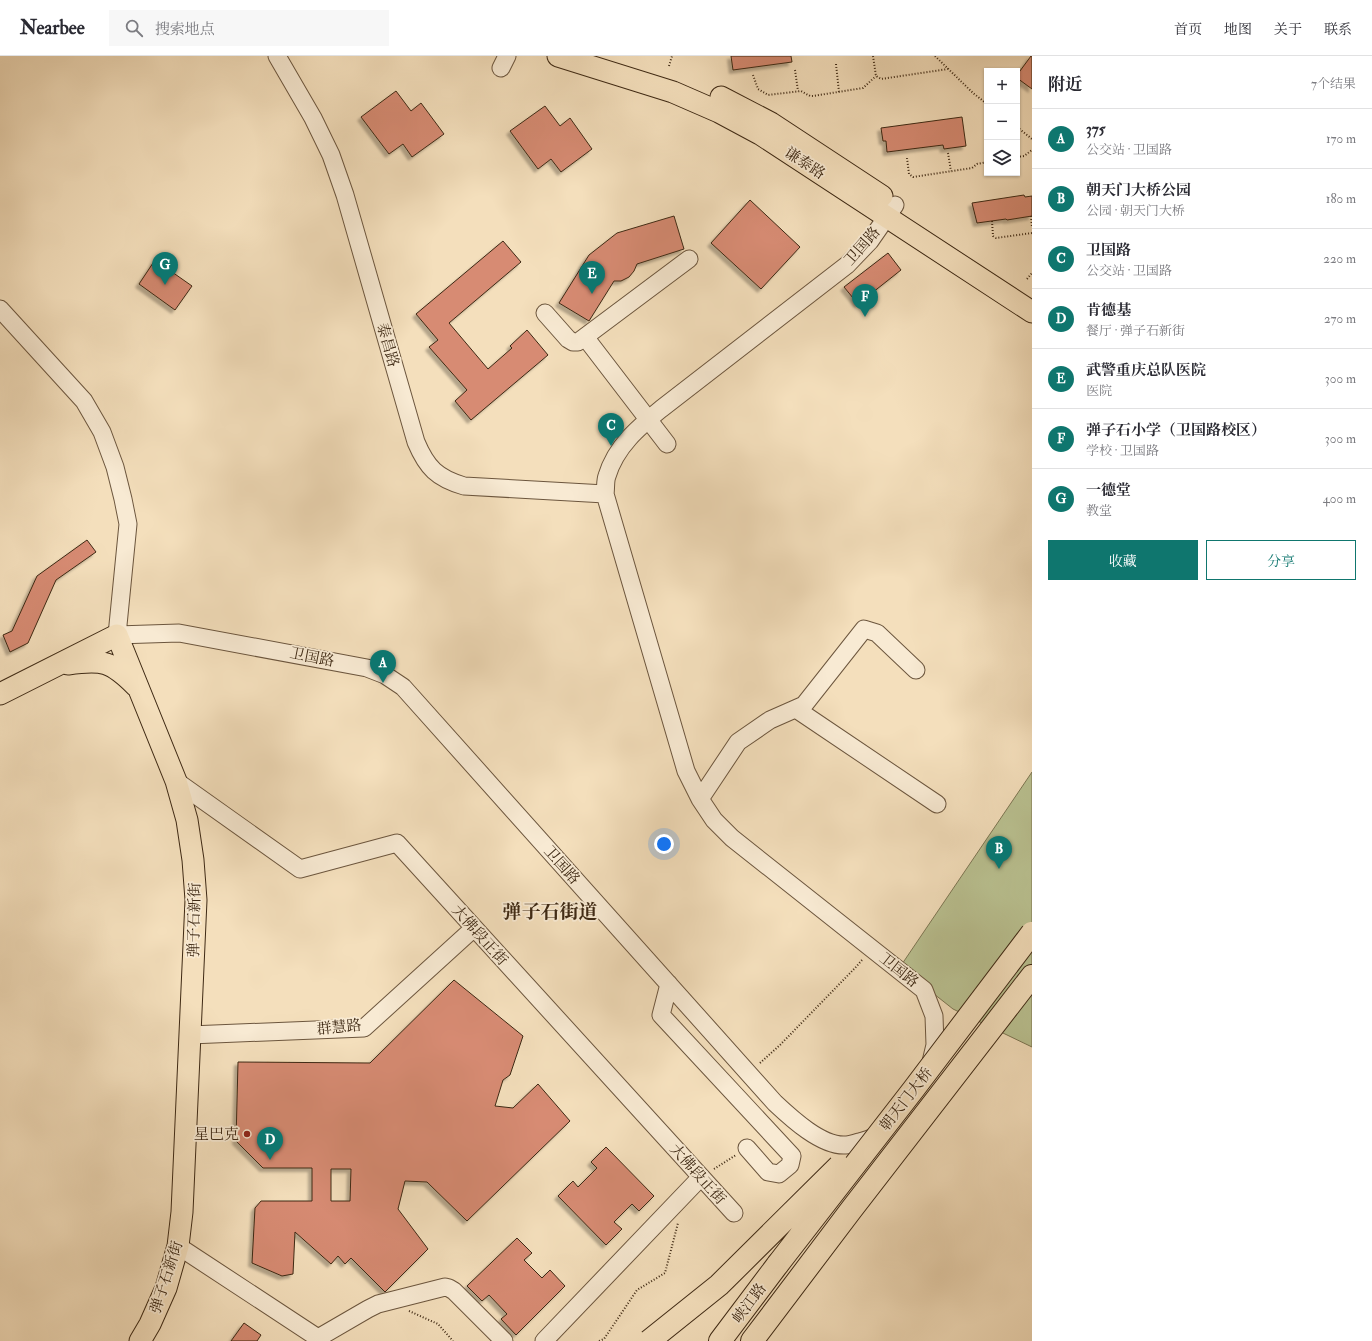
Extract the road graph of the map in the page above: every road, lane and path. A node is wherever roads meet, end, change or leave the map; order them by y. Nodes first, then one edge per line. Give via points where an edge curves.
1 (277, 56) edge
2 (558, 56) edge
3 (599, 56) edge
4 (672, 56) edge
5 (873, 56) edge
6 (935, 56) edge
7 (836, 64) dead end
8 (668, 66) dead end
9 (948, 69) junction
10 (795, 70) dead end
11 (754, 75) dead end
12 (876, 76) junction
13 (798, 91) junction
14 (839, 92) junction
15 (984, 102) edge
16 (1020, 129) edge
17 (1032, 139) edge
18 (1032, 150) edge
19 (948, 153) dead end
20 (1020, 157) edge
21 (907, 158) dead end
22 (984, 163) edge
23 (951, 171) junction
24 (891, 211) junction
25 (1030, 216) dead end
26 (992, 221) dead end
27 (1032, 227) edge
28 (1032, 233) edge
29 (689, 260) dead end
30 (1032, 273) edge
31 (1030, 288) edge
32 (0, 309) edge
33 (1032, 312) edge
34 (545, 313) dead end
35 (585, 337) junction
36 (648, 420) junction
37 (668, 444) dead end
38 (605, 494) junction
39 (117, 635) junction
40 (58, 665) junction
41 (916, 670) dead end
42 (138, 688) junction
43 (0, 694) edge
44 (796, 709) junction
45 (176, 781) junction
46 (700, 799) junction
47 (937, 804) dead end
48 (474, 928) junction
49 (1032, 933) edge
50 (855, 968) dead end
51 (1032, 976) edge
52 (669, 984) junction
53 (190, 1035) junction
54 (748, 1074) junction
55 (913, 1090) junction
56 (747, 1148) joint
57 (701, 1177) junction
58 (734, 1213) dead end
59 (678, 1223) dead end
60 (178, 1246) junction
61 (778, 1264) joint
62 (803, 1281) junction
63 (388, 1302) junction
64 (318, 1340) edge
65 (140, 1341) edge
66 (453, 1341) edge
67 (504, 1341) edge
68 (544, 1341) edge
69 (599, 1341) edge
70 (649, 1341) edge
71 (720, 1341) edge
72 (752, 1341) edge
73 (767, 1341) edge

1 - 38 street, 泰昌路 via 331,155 345,195 416,442 430,466 439,476 464,486
2 - 24 main road, 谦泰路 via 673,92 719,112
3 - 24 main road, 谦泰路 via 677,78 771,123
4 - 8 path
5 - 12 path
6 - 9 path
7 - 14 path
9 - 12 path via 881,79
9 - 15 path
10 - 13 path
11 - 13 path via 758,89 768,95
12 - 14 path via 863,88
13 - 14 path via 810,96
16 - 17 path
18 - 20 path
19 - 23 path
21 - 23 path via 909,174 913,177
22 - 23 path via 972,168
24 - 31 main road, 谦泰路
24 - 33 main road, 谦泰路
24 - 36 street, 卫国路 via 870,241 847,265
25 - 27 path
26 - 28 path via 993,236 996,238
29 - 35 street
30 - 31 path
32 - 39 street via 84,401 102,432 115,467 128,524
34 - 35 street via 573,342
35 - 36 street
36 - 37 street
36 - 38 street, 卫国路 via 636,430 612,461 606,477
38 - 46 street, 卫国路 via 686,771
39 - 40 main road
39 - 42 main road, 弹子石新街
39 - 52 street, 卫国路 via 179,633 367,668 385,675 403,687
40 - 42 main road via 97,662 109,665 121,671
40 - 43 main road
41 - 44 street via 877,633 864,629 804,705
42 - 45 main road, 弹子石新街
44 - 46 street via 770,720 738,742
44 - 47 street
45 - 48 street, 大佛段正街 via 300,869 397,843
45 - 53 main road, 弹子石新街 via 187,820 196,900
46 - 54 street, 卫国路 via 714,820 732,838 924,990 934,1016 935,1045 928,1073 898,1116 872,1139 846,1145 818,1136 797,1123 774,1103
48 - 53 street, 群慧路 via 364,1028
48 - 57 street, 大佛段正街
49 - 55 highway, 朝天门大桥, bridge
50 - 54 path
51 - 62 highway, 朝天门大桥 via 851,1210
52 - 54 street, 卫国路
52 - 56 street via 661,1016 792,1156 790,1165 779,1174 768,1172
53 - 60 main road, 弹子石新街 via 182,1212
55 - 61 highway, 朝天门大桥, bridge
55 - 70 highway, bridge via 719,1286
56 - 57 path
57 - 58 street, 大佛段正街
57 - 68 street
59 - 69 path via 665,1272 637,1290 604,1339
60 - 64 street
60 - 65 main road, 弹子石新街 via 166,1288
61 - 71 highway, 峡江路
62 - 72 highway, 峡江路
62 - 73 highway
63 - 64 street via 368,1309
63 - 66 path via 438,1324
63 - 67 street via 445,1287 450,1288

